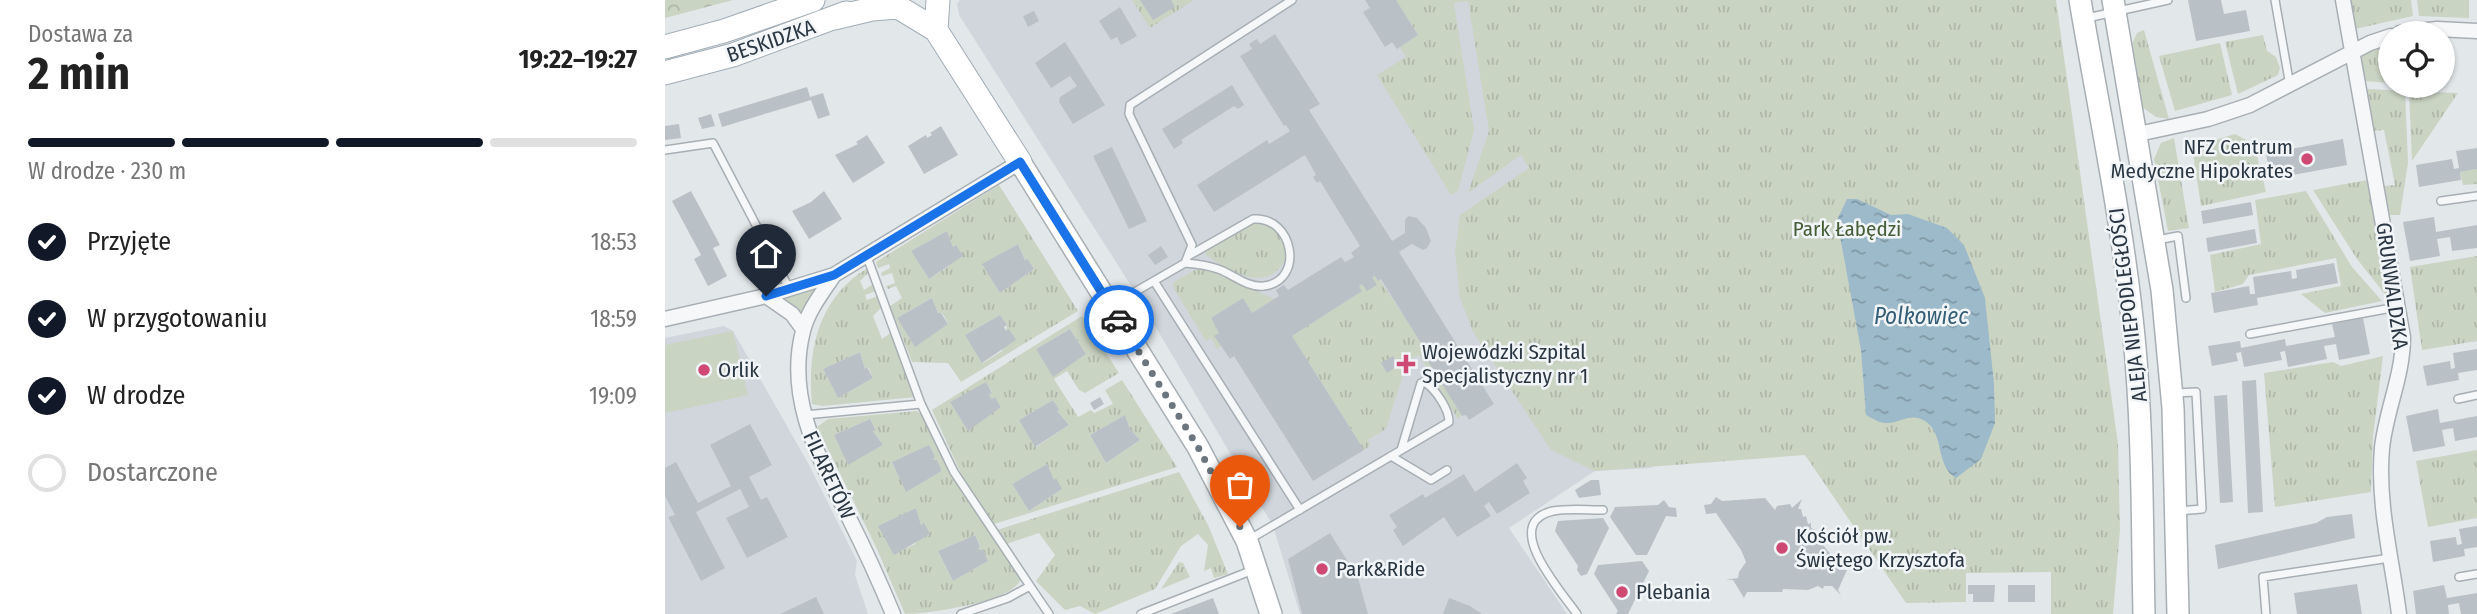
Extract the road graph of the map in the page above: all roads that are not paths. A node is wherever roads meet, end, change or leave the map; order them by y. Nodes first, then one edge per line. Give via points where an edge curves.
1 (813, 0) edge
2 (874, 0) edge
3 (938, 0) edge
4 (1292, 0) edge
5 (2168, 0) edge
6 (2275, 0) edge
7 (2343, 0) edge
8 (2114, 6) edge
9 (2081, 9) edge
10 (834, 18) junction
11 (936, 30) junction
12 (2455, 30) edge
13 (2477, 31) edge
14 (2378, 41) edge
15 (665, 47) edge
16 (2353, 52) junction
17 (665, 73) edge
18 (2290, 87) junction
19 (2138, 134) junction
20 (665, 150) edge
21 (1020, 162) junction
22 (2148, 194) junction
23 (2115, 196) junction
24 (2477, 196) edge
25 (2441, 201) dead end
26 (2156, 240) junction
27 (865, 254) junction
28 (1190, 255) junction
29 (1185, 263) junction
30 (834, 275) junction
31 (1154, 281) junction
32 (790, 290) junction
33 (766, 296) junction
34 (2186, 298) dead end
35 (1110, 306) junction
36 (2398, 307) junction
37 (665, 319) edge
38 (803, 329) junction
39 (2250, 334) dead end
40 (2477, 395) edge
41 (2459, 399) dead end
42 (921, 404) junction
43 (803, 416) junction
44 (1401, 450) junction
45 (1391, 456) junction
46 (1447, 470) dead end
47 (1300, 510) junction
48 (1603, 510) dead end
49 (1247, 541) junction
50 (2390, 558) junction
51 (1257, 569) junction
52 (2477, 574) edge
53 (2459, 578) dead end
54 (1030, 586) junction
55 (893, 614) edge
56 (961, 614) edge
57 (1049, 614) edge
58 (1141, 614) edge
59 (1271, 614) edge
60 (1577, 614) edge
61 (2144, 614) edge
62 (2178, 614) edge
63 (2266, 614) edge
64 (2399, 614) edge

1 - 15 main road, BESKIDZKA
2 - 10 main road, BESKIDZKA
3 - 11 main road
4 - 28 lane via 1130,105 1129,114 1192,245
5 - 8 lane
6 - 18 lane
7 - 16 street, GRUNWALDZKA
8 - 9 lane
8 - 19 street, ALEJA NIEPODLEGŁOŚCI
9 - 23 street, ALEJA NIEPODLEGŁOŚCI
10 - 11 main road via 898,7
10 - 17 main road, BESKIDZKA via 733,55
11 - 21 main road
12 - 13 street
14 - 16 street
16 - 18 street
16 - 36 street, GRUNWALDZKA
18 - 19 street via 2228,114
19 - 22 street, ALEJA NIEPODLEGŁOŚCI
20 - 32 lane via 713,143
21 - 27 street, FILARETÓW
21 - 35 street
22 - 23 street via 2128,203
22 - 26 street, ALEJA NIEPODLEGŁOŚCI
23 - 61 street, ALEJA NIEPODLEGŁOŚCI via 2140,407
24 - 25 lane
26 - 34 lane via 2178,236
26 - 62 street, ALEJA NIEPODLEGŁOŚCI via 2172,394
27 - 30 street, FILARETÓW
27 - 42 lane
28 - 29 lane
28 - 29 lane via 1253,219 1281,228 1291,247 1290,265 1267,286 1254,286 1206,265
29 - 31 lane
30 - 32 street, FILARETÓW
30 - 38 street, FILARETÓW
31 - 35 lane
31 - 47 lane
32 - 33 street, FILARETÓW
33 - 37 street, FILARETÓW
33 - 38 street via 792,314
35 - 49 street via 1198,447
36 - 39 lane
36 - 50 street, GRUNWALDZKA via 2402,356 2381,466
38 - 43 street, FILARETÓW via 799,357
40 - 41 lane
42 - 43 lane
42 - 54 lane via 954,472
43 - 55 street, FILARETÓW via 813,447
44 - 44 lane via 1449,422 1449,415 1424,382
44 - 45 lane
45 - 46 lane via 1431,480
45 - 47 lane
47 - 49 lane
48 - 60 lane via 1554,511 1536,521 1531,531 1533,549
49 - 51 street
50 - 63 lane via 2263,577
50 - 64 street, GRUNWALDZKA
51 - 58 lane
51 - 59 street
52 - 53 lane
54 - 56 lane
54 - 57 lane

